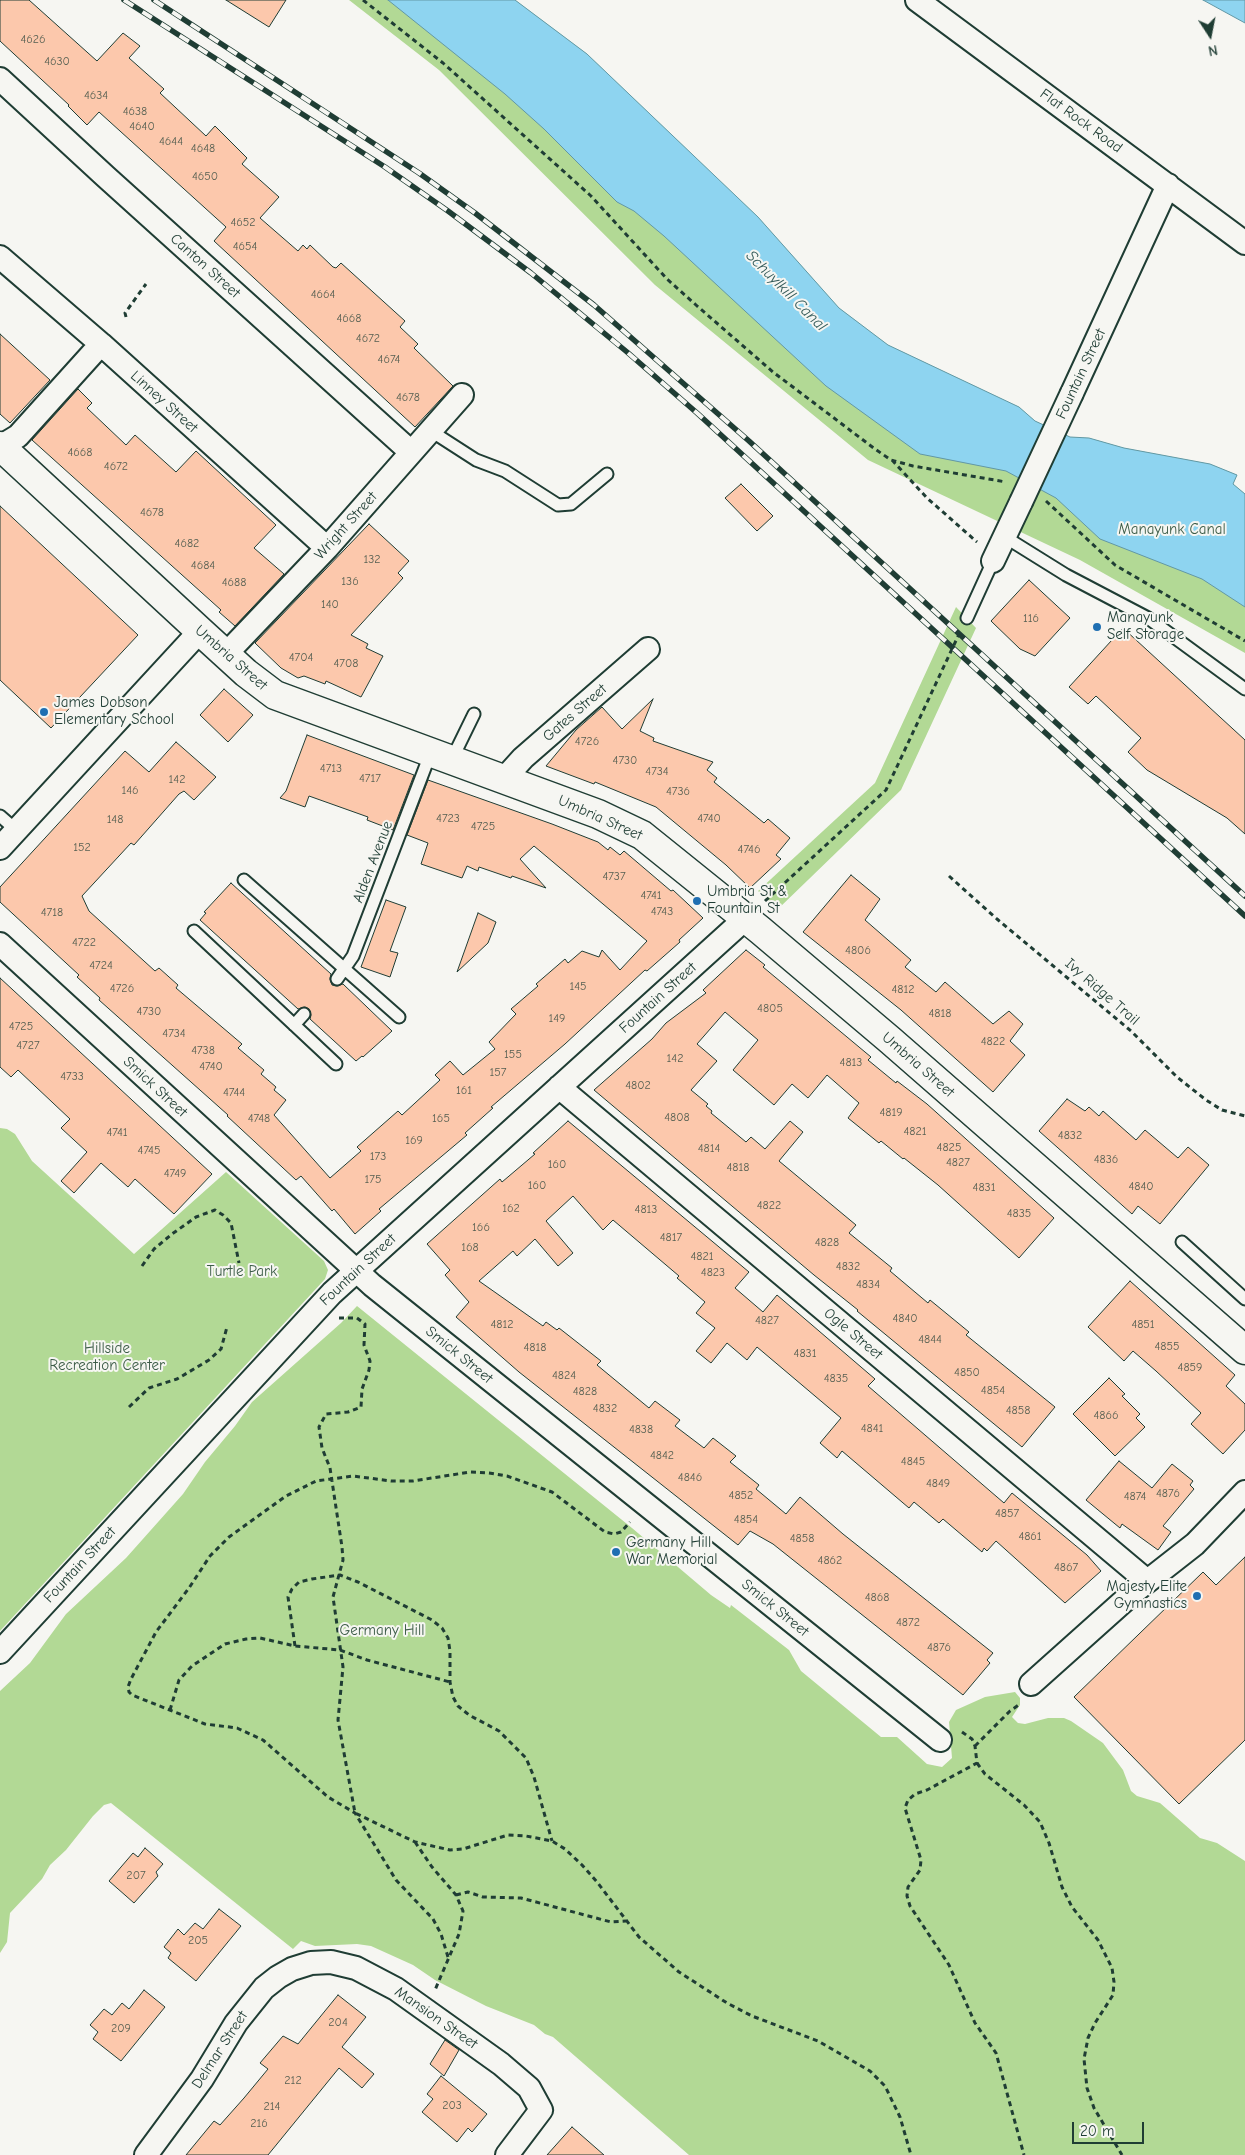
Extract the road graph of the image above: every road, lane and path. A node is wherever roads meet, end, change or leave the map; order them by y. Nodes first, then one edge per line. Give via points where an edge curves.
1 (363, 0) edge
2 (917, 0) edge
3 (0, 78) edge
4 (1168, 185) junction
5 (1245, 243) edge
6 (0, 257) edge
7 (146, 284) dead end
8 (126, 317) dead end
9 (101, 344) junction
10 (462, 395) dead end
11 (431, 430) junction
12 (0, 446) edge
13 (412, 452) junction
14 (891, 460) junction
15 (926, 468) dead end
16 (607, 474) dead end
17 (1005, 536) junction
18 (327, 548) junction
19 (1100, 553) dead end
20 (994, 561) junction
21 (967, 618) joint
22 (200, 631) junction
23 (1245, 641) edge
24 (648, 649) dead end
25 (226, 654) junction
26 (1245, 689) edge
27 (474, 714) dead end
28 (442, 756) junction
29 (504, 779) junction
30 (8, 823) edge
31 (0, 848) edge
32 (949, 876) dead end
33 (244, 880) dead end
34 (768, 898) dead end
35 (746, 918) junction
36 (194, 931) dead end
37 (0, 944) edge
38 (345, 969) junction
39 (337, 979) dead end
40 (304, 1014) dead end
41 (398, 1017) dead end
42 (294, 1025) junction
43 (336, 1064) dead end
44 (559, 1087) junction
45 (1245, 1116) edge
46 (1182, 1242) dead end
47 (239, 1263) dead end
48 (142, 1266) dead end
49 (356, 1271) junction
50 (1245, 1299) edge
51 (336, 1314) dead end
52 (228, 1327) dead end
53 (1245, 1350) edge
54 (129, 1407) dead end
55 (332, 1479) junction
56 (1245, 1492) edge
57 (645, 1504) junction
58 (340, 1575) junction
59 (1147, 1581) junction
60 (295, 1646) junction
61 (340, 1650) junction
62 (0, 1652) edge
63 (450, 1682) junction
64 (1031, 1684) joint
65 (170, 1710) junction
66 (948, 1733) joint
67 (975, 1746) junction
68 (977, 1763) junction
69 (355, 1813) junction
70 (552, 1841) junction
71 (415, 1842) junction
72 (456, 1896) junction
73 (626, 1921) junction
74 (448, 1957) junction
75 (310, 1963) joint
76 (426, 2011) junction
77 (146, 2155) edge
78 (507, 2155) edge
79 (911, 2155) edge
80 (1024, 2155) edge
81 (1122, 2155) edge

1 - 14 path via 443,63 591,196 667,280 696,306 773,372
2 - 4 street, Flat Rock Road
3 - 13 street, Canton Street
4 - 5 street, Flat Rock Road
4 - 17 street, Fountain Street, bridge
6 - 9 street, Linney Street
7 - 8 path via 125,313
9 - 12 street via 18,436
9 - 18 street, Linney Street
10 - 11 street, Wright Street
11 - 13 street, Wright Street
11 - 16 lane via 476,460 505,471 558,505 572,504
12 - 22 main road, Umbria Street
13 - 18 street, Wright Street
14 - 15 path
14 - 20 path
17 - 20 street, Fountain Street
17 - 26 lane via 1066,574 1148,618
18 - 25 street, Wright Street
19 - 23 path
20 - 21 lane
21 - 34 path via 886,790
22 - 25 main road, Umbria Street
22 - 30 street
24 - 29 street, Gates Street via 523,758
25 - 28 main road, Umbria Street via 275,694
27 - 28 lane, Alden Avenue
28 - 29 main road, Umbria Street
28 - 38 lane, Alden Avenue
29 - 35 main road, Umbria Street via 642,834
30 - 31 street
32 - 45 path, Ivy Ridge Trail via 1131,1031 1178,1077 1222,1110
33 - 38 lane
35 - 44 street, Fountain Street
35 - 53 main road, Umbria Street
36 - 42 lane
37 - 49 street, Smick Street
38 - 39 lane, Alden Avenue
38 - 41 lane
40 - 42 lane
42 - 43 lane
44 - 49 street, Fountain Street
44 - 59 street, Ogle Street
46 - 50 lane
47 - 48 path via 231,1223 215,1210 196,1217 172,1234 154,1249
49 - 57 street, Smick Street
49 - 62 street, Fountain Street via 332,1292
51 - 55 path via 341,1320 357,1318 365,1324 364,1345 370,1361 361,1407 326,1414 319,1428
52 - 54 path via 221,1349 209,1360 177,1379 149,1388
55 - 57 path via 353,1476 413,1481 470,1472 507,1476 552,1492 606,1532 614,1534 621,1532
55 - 58 path via 344,1560
55 - 65 path via 316,1482 286,1496 229,1537 210,1556 156,1632 131,1679 129,1692
56 - 59 street via 1195,1544
57 - 66 street, Smick Street
58 - 60 path via 299,1582 292,1589 288,1607
58 - 61 path via 333,1605
58 - 63 path via 442,1628 450,1651
59 - 64 street
60 - 61 path
60 - 65 path via 260,1638 224,1644 192,1666 180,1680
61 - 63 path
61 - 69 path via 338,1731
63 - 70 path via 458,1706 499,1731 526,1758
64 - 67 path via 1026,1700 1010,1711
65 - 69 path via 205,1724 237,1728 256,1737 328,1797
66 - 67 path via 972,1739
67 - 68 path
68 - 80 path via 908,1800 906,1819 921,1860 920,1870 908,1887 907,1896 910,1906 949,1965 975,2023 996,2053
68 - 81 path via 985,1774 1040,1822 1062,1887 1072,1907 1098,1940 1112,1968 1113,1994 1088,2038 1084,2059 1087,2088 1094,2108
69 - 71 path
69 - 74 path via 396,1880 433,1919 442,1934
70 - 71 path via 508,1835 450,1850
70 - 73 path via 587,1871
71 - 72 path
72 - 73 path via 468,1892 483,1897 521,1898 611,1922
72 - 74 path via 463,1911 462,1924
73 - 79 path via 659,1956 699,1986 752,2016 818,2041 870,2070 885,2086 900,2116
74 - 76 path
75 - 76 street, Mansion Street via 337,1963 362,1970
75 - 77 street, Delmar Street via 292,1968 278,1977 250,2004 202,2079
76 - 78 street, Mansion Street via 515,2074 529,2088 541,2110

